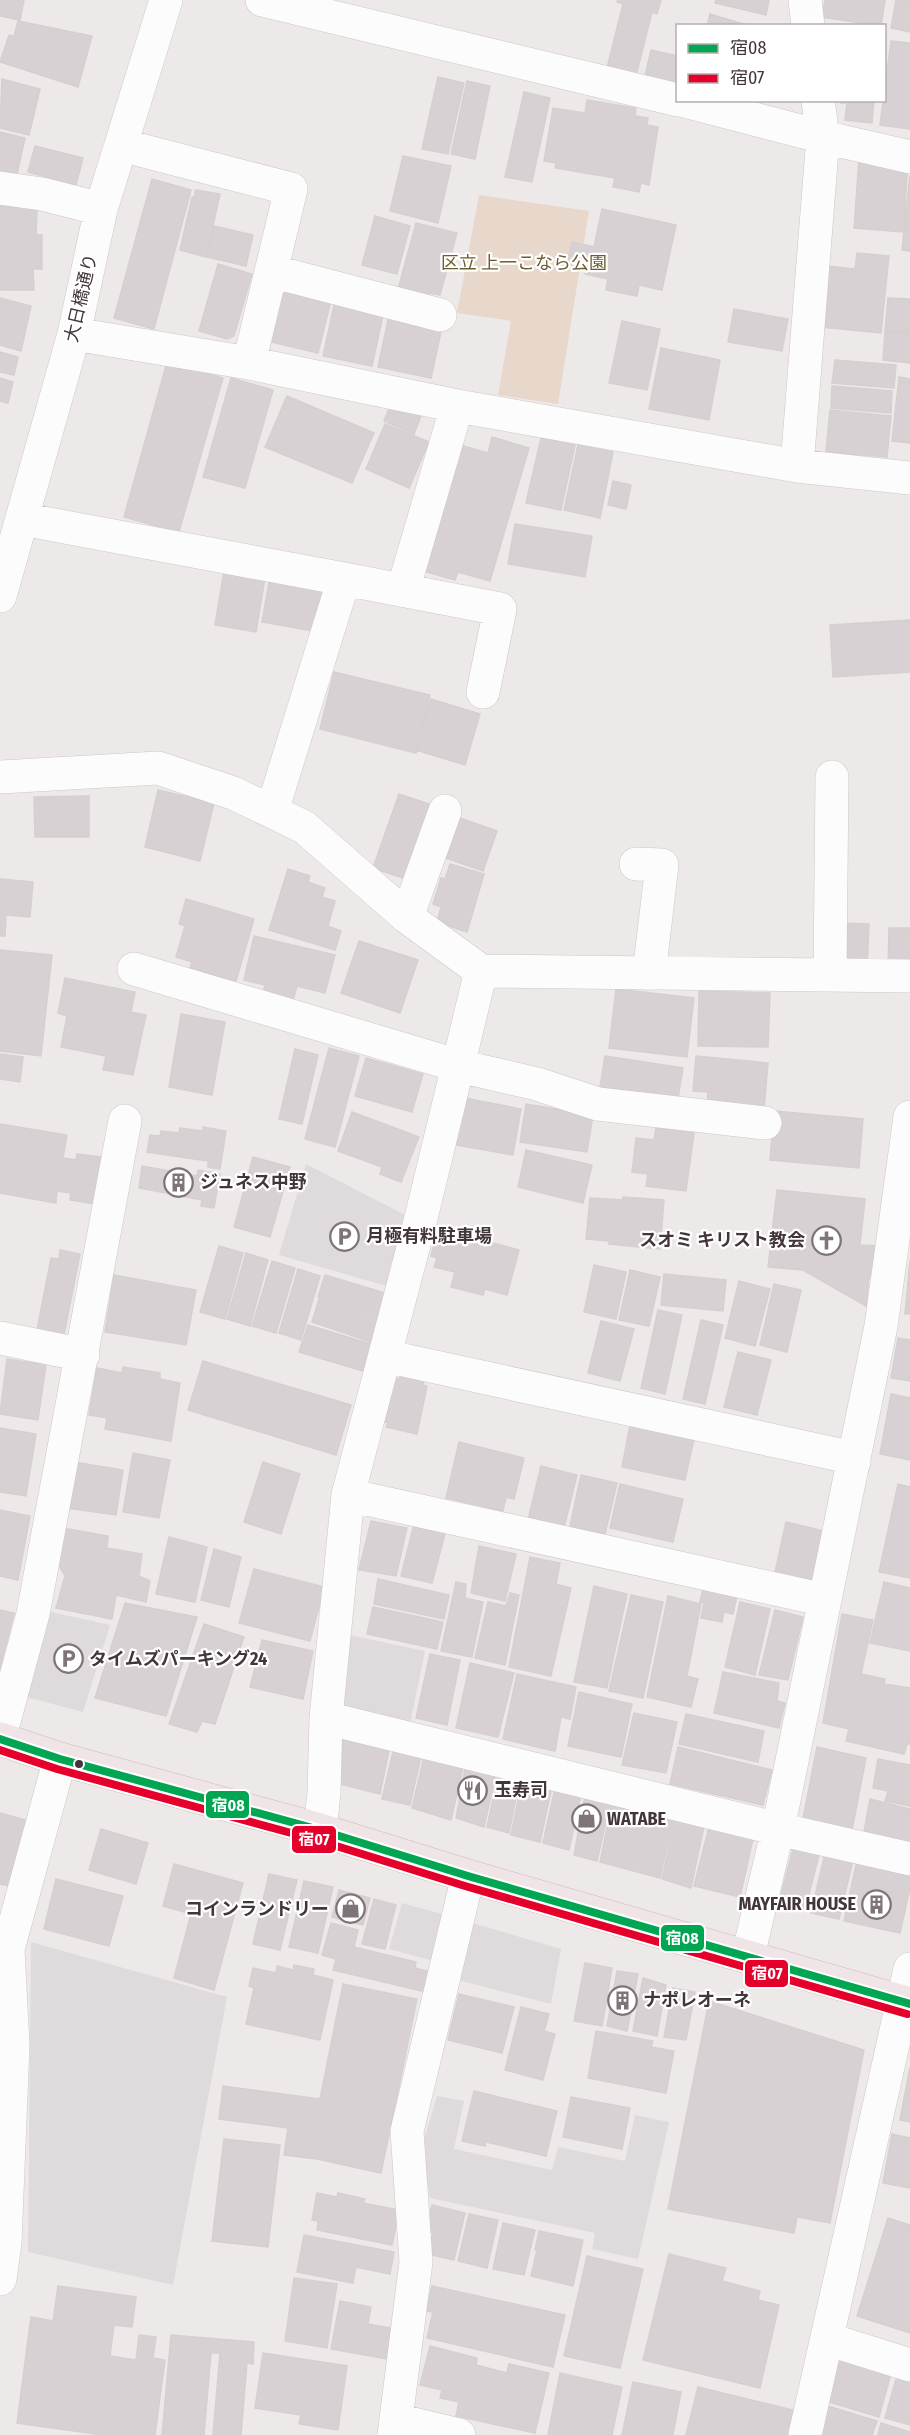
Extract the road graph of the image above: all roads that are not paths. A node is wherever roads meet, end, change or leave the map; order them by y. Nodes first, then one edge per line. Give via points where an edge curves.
1 (166, 0) edge
2 (262, 0) edge
3 (805, 0) edge
4 (808, 24) edge
5 (676, 99) edge
6 (687, 102) edge
7 (818, 102) edge
8 (823, 137) junction
9 (121, 145) junction
10 (910, 157) edge
11 (0, 188) edge
12 (101, 209) junction
13 (271, 272) junction
14 (440, 315) dead end
15 (74, 334) junction
16 (249, 363) junction
17 (457, 406) junction
18 (797, 466) junction
19 (910, 478) edge
20 (13, 529) edge
21 (344, 579) junction
22 (403, 590) junction
23 (0, 596) edge
24 (483, 692) dead end
25 (0, 777) edge
26 (832, 777) dead end
27 (272, 810) junction
28 (445, 810) dead end
29 (636, 864) dead end
30 (407, 917) junction
31 (134, 969) dead end
32 (482, 971) junction
33 (649, 974) junction
34 (830, 974) junction
35 (910, 976) edge
36 (459, 1066) junction
37 (910, 1117) edge
38 (125, 1121) dead end
39 (765, 1124) dead end
40 (0, 1338) edge
41 (83, 1354) junction
42 (385, 1356) junction
43 (854, 1462) junction
44 (348, 1495) junction
45 (825, 1600) junction
46 (326, 1718) junction
47 (0, 1738) edge
48 (60, 1759) junction
49 (778, 1828) junction
50 (320, 1830) junction
51 (910, 1859) edge
52 (468, 1876) junction
53 (748, 1956) junction
54 (910, 1969) edge
55 (907, 2003) edge
56 (0, 2279) edge
57 (827, 2339) junction
58 (910, 2365) edge
59 (396, 2427) edge
60 (459, 2435) edge
61 (805, 2435) edge

1 - 9 street, 大日橋通り
2 - 5 street
3 - 4 street
6 - 8 street
7 - 8 street
8 - 10 street
8 - 18 street
9 - 12 street, 大日橋通り
9 - 13 street via 291,189
11 - 12 street
12 - 15 street, 大日橋通り
13 - 14 street
13 - 16 street
15 - 16 street
15 - 20 street, 大日橋通り
16 - 17 street
17 - 18 street
17 - 22 street
18 - 19 street
20 - 21 street
20 - 23 street, 大日橋通り
21 - 22 street
21 - 27 street
22 - 24 street via 500,609
25 - 27 street via 158,768
26 - 34 street
27 - 30 street via 304,827
28 - 30 street
29 - 33 street via 662,865
30 - 32 street
31 - 36 street
32 - 33 street
32 - 36 street
33 - 34 street
34 - 35 street
36 - 39 street via 537,1084 598,1104
36 - 42 street
37 - 43 street via 881,1326
38 - 41 street
40 - 41 street
41 - 47 street via 33,1614
42 - 43 street via 840,1455
42 - 44 street
43 - 45 street
44 - 45 street
44 - 46 street
45 - 49 street
46 - 49 street
46 - 50 street
47 - 48 main road
48 - 50 main road
48 - 56 street via 8,1949 13,2045
49 - 51 street
49 - 53 street
50 - 52 main road
52 - 53 main road
52 - 59 street via 407,2131 416,2262
53 - 55 main road
54 - 55 street
55 - 57 street
57 - 58 street
57 - 61 street
59 - 60 street

